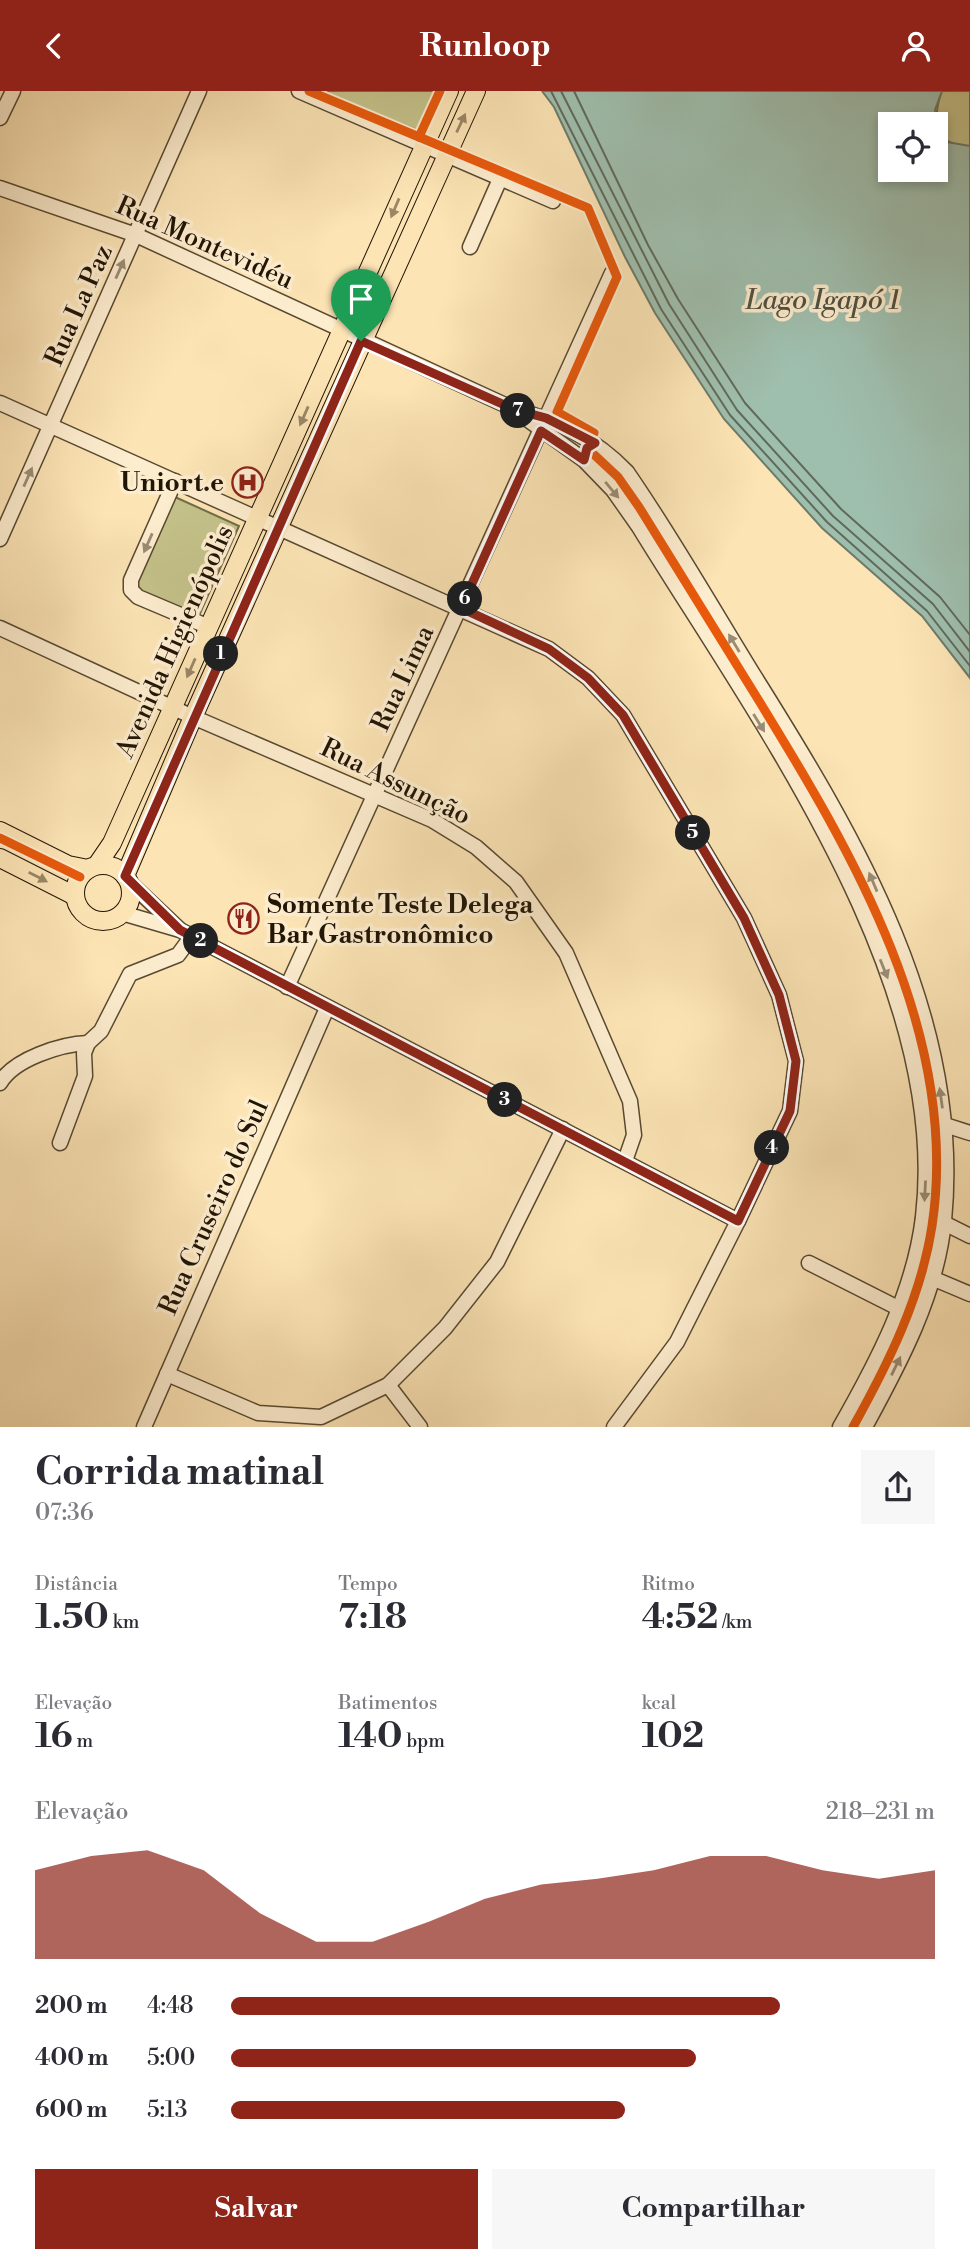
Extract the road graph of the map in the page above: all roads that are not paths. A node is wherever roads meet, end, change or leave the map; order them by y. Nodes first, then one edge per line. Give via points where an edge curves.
1 (13, 91) edge
2 (199, 91) edge
3 (299, 91) edge
4 (449, 91) edge
5 (476, 91) edge
6 (0, 118) edge
7 (422, 145) junction
8 (446, 156) junction
9 (0, 179) edge
10 (500, 179) junction
11 (0, 188) edge
12 (25, 195) junction
13 (553, 201) dead end
14 (136, 235) junction
15 (470, 247) dead end
16 (612, 274) dead end
17 (342, 330) junction
18 (361, 341) junction
19 (0, 403) edge
20 (543, 424) junction
21 (51, 425) junction
22 (595, 443) junction
23 (584, 460) junction
24 (175, 481) junction
25 (258, 518) junction
26 (278, 526) junction
27 (0, 539) edge
28 (461, 608) junction
29 (209, 627) junction
30 (0, 628) edge
31 (752, 673) junction
32 (735, 684) junction
33 (173, 707) junction
34 (193, 717) junction
35 (375, 794) junction
36 (0, 831) edge
37 (0, 858) edge
38 (93, 867) junction
39 (127, 879) junction
40 (75, 896) junction
41 (122, 913) junction
42 (186, 933) junction
43 (895, 935) junction
44 (873, 942) junction
45 (287, 987) junction
46 (327, 1008) junction
47 (88, 1043) junction
48 (0, 1083) edge
49 (945, 1125) junction
50 (563, 1129) junction
51 (970, 1133) edge
52 (60, 1143) dead end
53 (625, 1161) junction
54 (923, 1219) junction
55 (738, 1221) junction
56 (944, 1223) junction
57 (970, 1236) edge
58 (809, 1263) dead end
59 (932, 1278) junction
60 (970, 1294) edge
61 (900, 1309) junction
62 (167, 1374) junction
63 (388, 1385) junction
64 (145, 1426) edge
65 (421, 1426) edge
66 (614, 1426) edge
67 (840, 1426) edge
68 (865, 1426) edge

1 - 6 street
2 - 14 street, Rua La Paz
3 - 7 street
4 - 7 main road, Avenida Higienópolis
8 -> 5 main road, Avenida Higienópolis
7 - 8 street
7 -> 17 main road, Avenida Higienópolis
8 - 10 street
8 - 18 main road, Avenida Higienópolis
9 - 12 street, Rua Montevidéu
10 - 13 street
10 - 15 street
11 - 12 street, Rua Montevidéu
12 - 14 street, Rua Montevidéu
14 - 17 street, Rua Montevidéu
21 -> 14 street, Rua La Paz
16 - 20 street, Rua Lima
17 - 18 street, Rua Montevidéu
17 -> 25 main road, Avenida Higienópolis
18 - 20 street, Rua Montevidéu
18 - 26 main road, Avenida Higienópolis
19 - 21 street
20 - 22 street
20 - 23 street
20 - 28 street, Rua Lima
21 - 24 street
27 -> 21 street, Rua La Paz
22 - 23 street via 587,448
31 -> 22 street via 627,472
23 -> 32 street via 639,527
24 - 25 street
24 -> 29 street via 131,580 131,590
25 - 26 street
25 - 29 main road, Avenida Higienópolis
26 - 28 street
26 - 34 main road, Avenida Higienópolis
28 - 35 street, Rua Lima
28 - 55 street via 549,649 588,678 623,715 744,918 779,995 796,1061 790,1111
29 -> 33 main road, Avenida Higienópolis
30 - 33 street, Rua Assunção
31 - 32 street
43 -> 31 street via 835,808
32 -> 44 street via 842,864
33 - 34 street, Rua Assunção
33 - 38 main road, Avenida Higienópolis via 112,843
34 - 35 street, Rua Assunção
34 - 39 main road, Avenida Higienópolis
35 - 45 street, Rua Lima
35 - 53 street, Rua Assunção via 476,847 516,882 566,953 630,1101 634,1135
36 - 38 main road via 68,865
37 -> 40 main road
38 - 39 main road via 112,867
38 - 40 main road via 77,881
39 - 41 main road via 130,898
39 - 42 street
40 - 41 main road via 82,912 98,920
41 - 42 street
42 - 45 street
42 - 47 street via 178,954 130,974 101,1031
43 - 44 street
49 -> 43 street via 936,1062
44 -> 54 street via 905,1030 923,1108
45 - 46 street
46 - 50 street
46 - 62 street, Rua Cruseiro do Sul
47 - 48 street via 69,1044 28,1061 7,1072
47 - 52 street via 85,1076
49 - 51 street
49 - 56 street
50 - 53 street
50 - 63 street via 497,1262 445,1328
53 - 55 street
54 - 56 street
54 - 61 street
55 - 66 street via 677,1342
56 - 57 street
56 - 59 street
58 - 61 street
59 - 60 street
68 -> 59 street via 920,1317
61 - 67 street
62 - 63 street via 258,1413 321,1417
62 - 64 street, Rua Cruseiro do Sul
63 - 65 street

